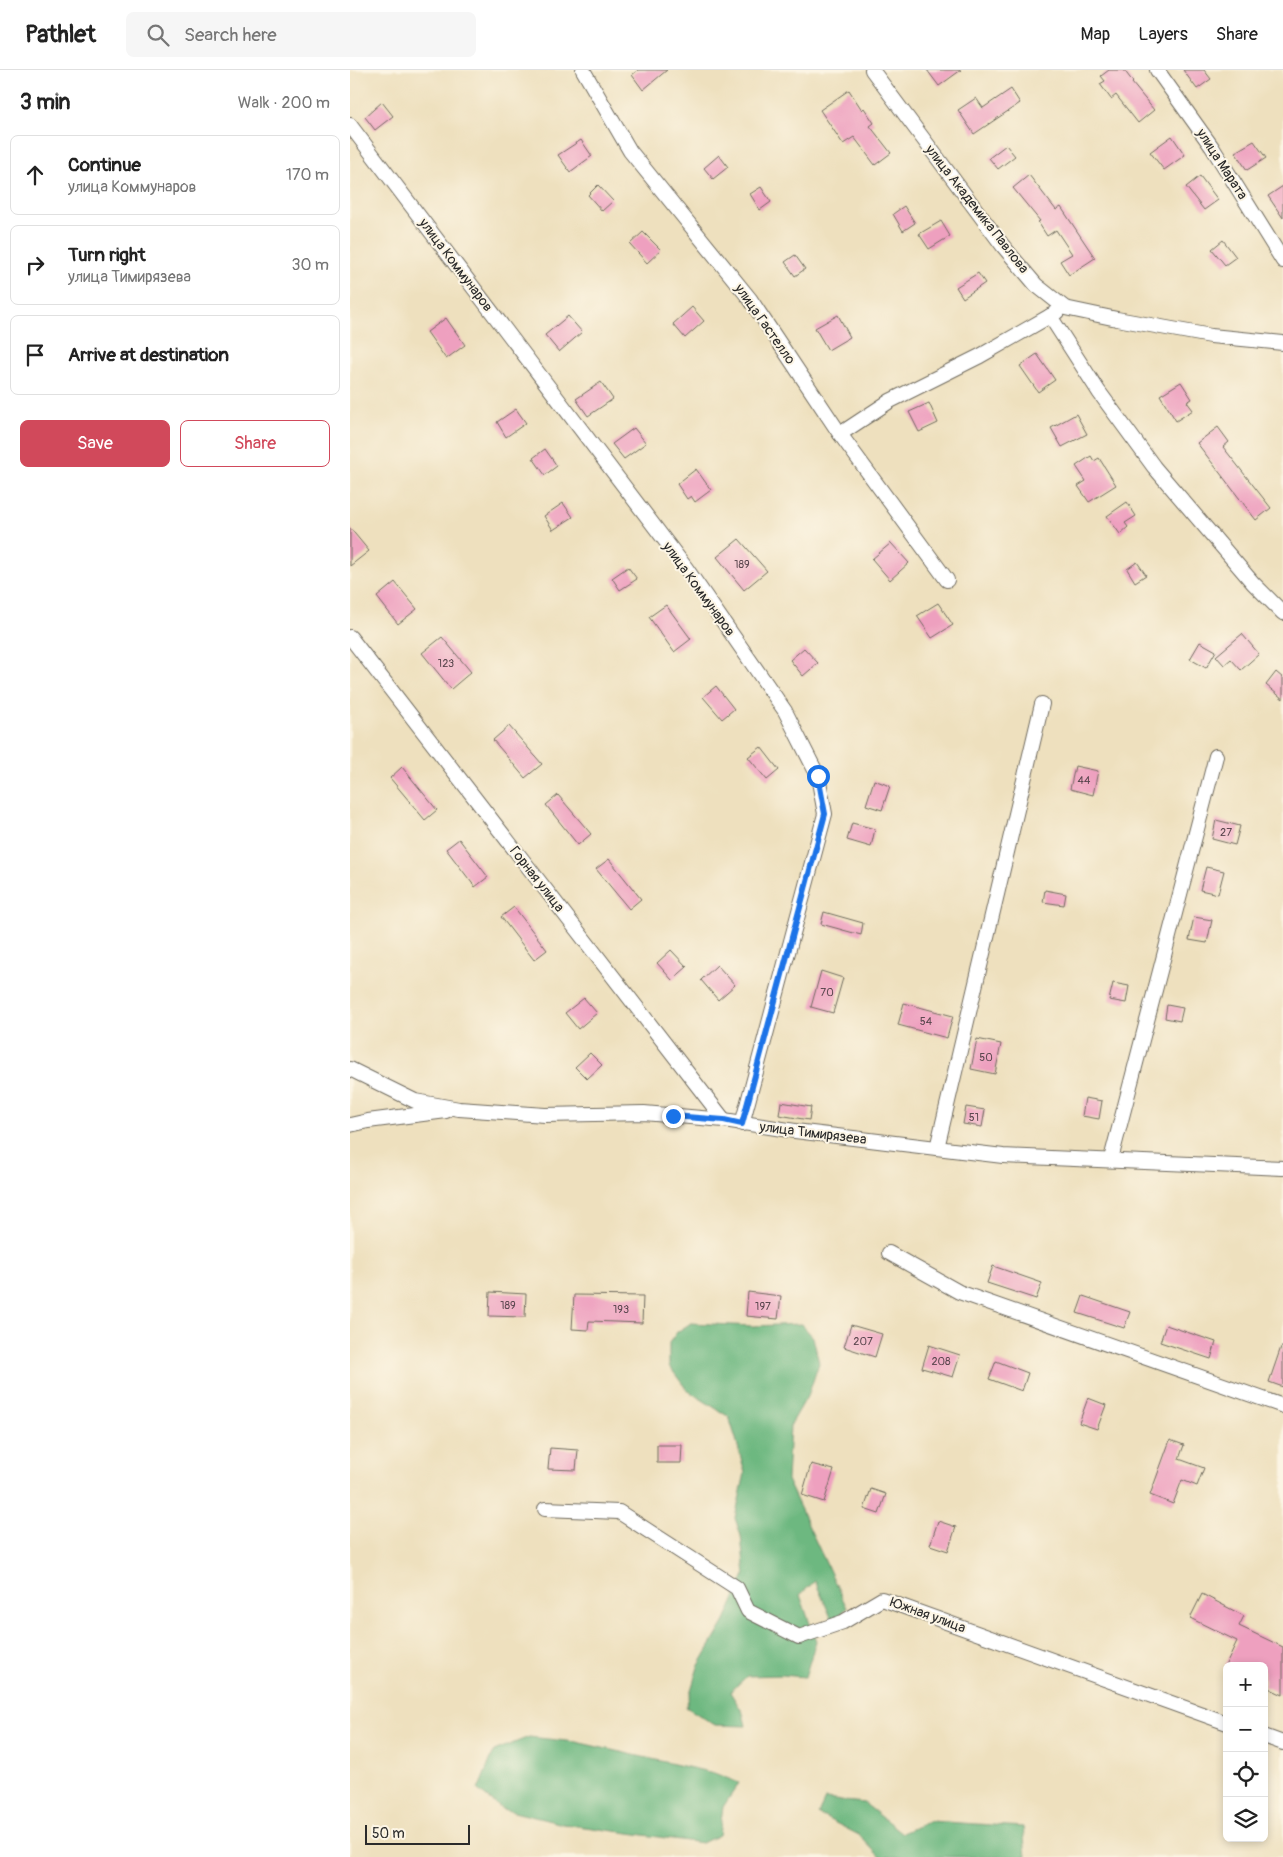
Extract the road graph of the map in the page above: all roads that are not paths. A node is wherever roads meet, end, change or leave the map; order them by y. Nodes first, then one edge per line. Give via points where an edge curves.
1 (583, 70) edge
2 (872, 70) edge
3 (1157, 70) edge
4 (350, 125) edge
5 (1283, 261) edge
6 (1065, 308) junction
7 (1050, 316) junction
8 (1283, 343) edge
9 (840, 434) junction
10 (948, 580) dead end
11 (1283, 613) edge
12 (350, 637) edge
13 (1042, 704) dead end
14 (1216, 756) dead end
15 (350, 1070) edge
16 (459, 1109) junction
17 (724, 1120) junction
18 (742, 1124) junction
19 (350, 1125) edge
20 (937, 1148) junction
21 (1111, 1159) junction
22 (1283, 1168) edge
23 (889, 1253) dead end
24 (1283, 1406) edge
25 (545, 1509) dead end
26 (1223, 1722) edge
27 (1268, 1737) edge
28 (1283, 1743) edge

1 - 9 street, улица Гастелло via 630,151 750,299
2 - 6 street, улица Академика Павлова via 1003,246 1036,285
3 - 5 street, улица Марата via 1212,147
4 - 18 street, улица Коммунаров via 686,568 785,710 818,776 825,814
6 - 7 street
6 - 8 street, улица Академика Павлова via 1211,336
7 - 9 street via 890,401
7 - 11 street via 1154,467 1253,584
9 - 10 street, улица Гастелло
12 - 17 street, Горная улица
13 - 20 street
14 - 21 street
15 - 16 street, улица Тимирязева via 415,1101
16 - 17 street, улица Тимирязева via 545,1114 644,1113
16 - 19 street
17 - 18 street, улица Тимирязева
18 - 20 street, улица Тимирязева
20 - 21 street, улица Тимирязева via 1003,1156
21 - 22 street, улица Тимирязева
23 - 24 street via 959,1292
25 - 26 street, Южная улица via 619,1512 737,1588 748,1611 799,1637 843,1622 882,1599
27 - 28 street

